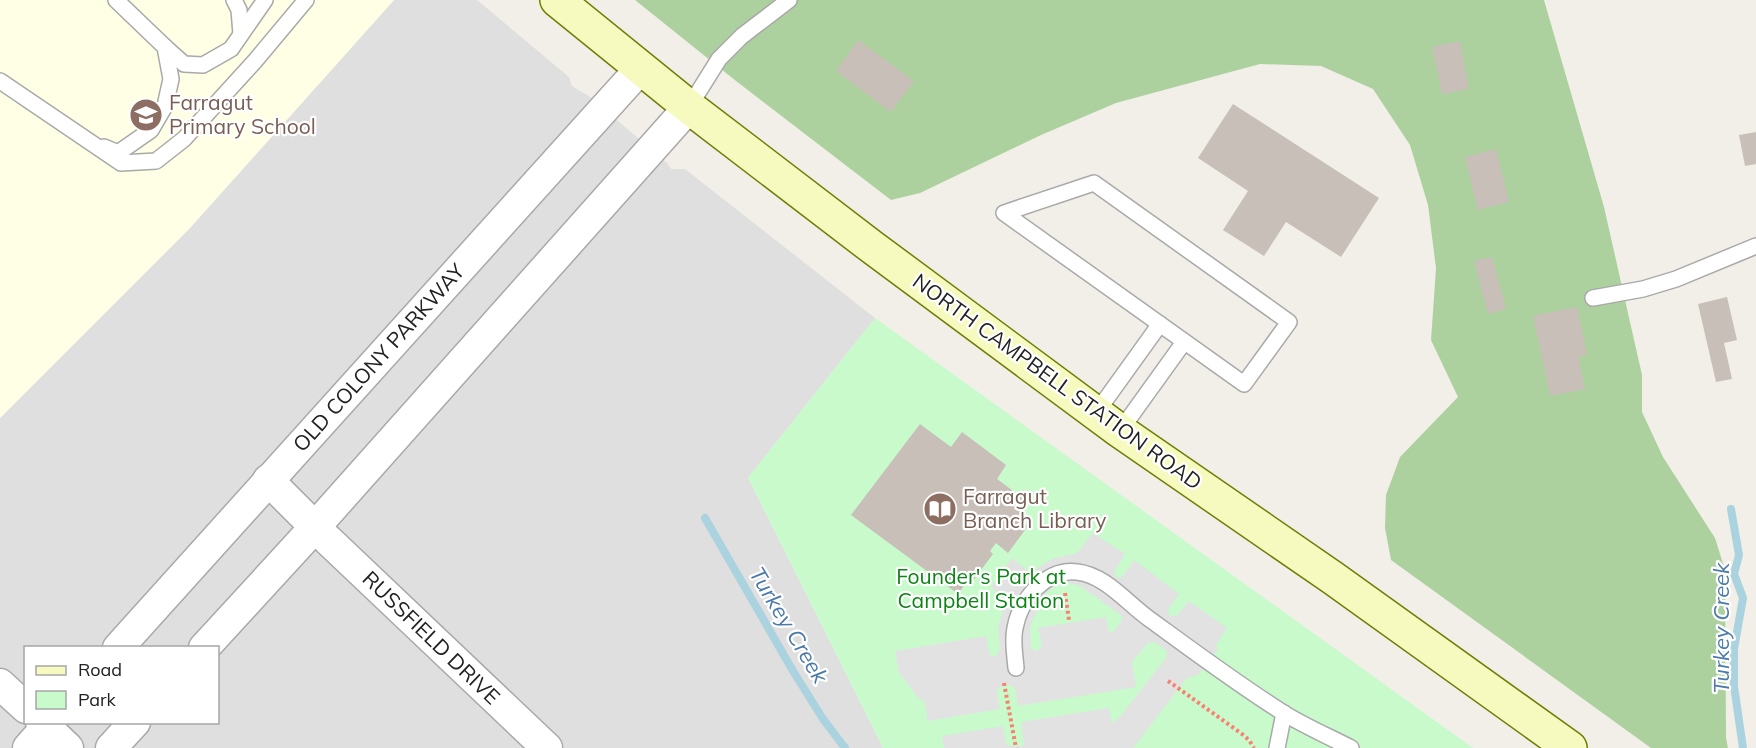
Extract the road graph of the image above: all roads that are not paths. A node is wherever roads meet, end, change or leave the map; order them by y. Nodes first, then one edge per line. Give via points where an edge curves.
1 (116, 0) edge
2 (234, 0) edge
3 (265, 0) edge
4 (306, 0) edge
5 (557, 0) edge
6 (789, 0) edge
7 (241, 34) junction
8 (165, 47) junction
9 (640, 69) junction
10 (0, 81) edge
11 (689, 107) junction
12 (90, 142) junction
13 (1756, 246) edge
14 (1593, 298) dead end
15 (1160, 324) junction
16 (1184, 342) junction
17 (1108, 422) junction
18 (268, 480) junction
19 (315, 527) junction
20 (120, 646) edge
21 (206, 646) edge
22 (1016, 668) dead end
23 (0, 684) edge
24 (24, 710) edge
25 (1284, 713) junction
26 (134, 724) edge
27 (39, 726) edge
28 (68, 748) edge
29 (111, 748) edge
30 (547, 748) edge
31 (1277, 748) edge
32 (1349, 748) edge
33 (1570, 748) edge

1 - 8 lane
2 - 7 lane
3 - 7 lane
4 - 12 lane via 184,139 156,161 121,163
5 - 9 main road, NORTH CAMPBELL STATION ROAD
6 - 11 lane via 719,59
7 - 8 lane via 231,49 203,65 184,64
8 - 12 lane via 171,79 165,106 151,130 118,153
9 - 11 main road, NORTH CAMPBELL STATION ROAD
9 - 18 street, OLD COLONY PARKWAY
10 - 12 lane
11 - 17 main road, NORTH CAMPBELL STATION ROAD
11 - 19 street
13 - 14 lane via 1676,279
15 - 16 lane
15 - 16 lane via 1004,213 1094,183 1288,322 1244,384
15 - 17 lane
16 - 17 lane
17 - 33 main road, NORTH CAMPBELL STATION ROAD
18 - 19 street, RUSSFIELD DRIVE
18 - 20 street, OLD COLONY PARKWAY
19 - 21 street
19 - 30 street, RUSSFIELD DRIVE
22 - 25 lane via 1015,626 1031,595 1050,576 1075,571 1109,586
23 - 24 street
25 - 31 lane
25 - 32 lane
26 - 29 street
27 - 28 street

